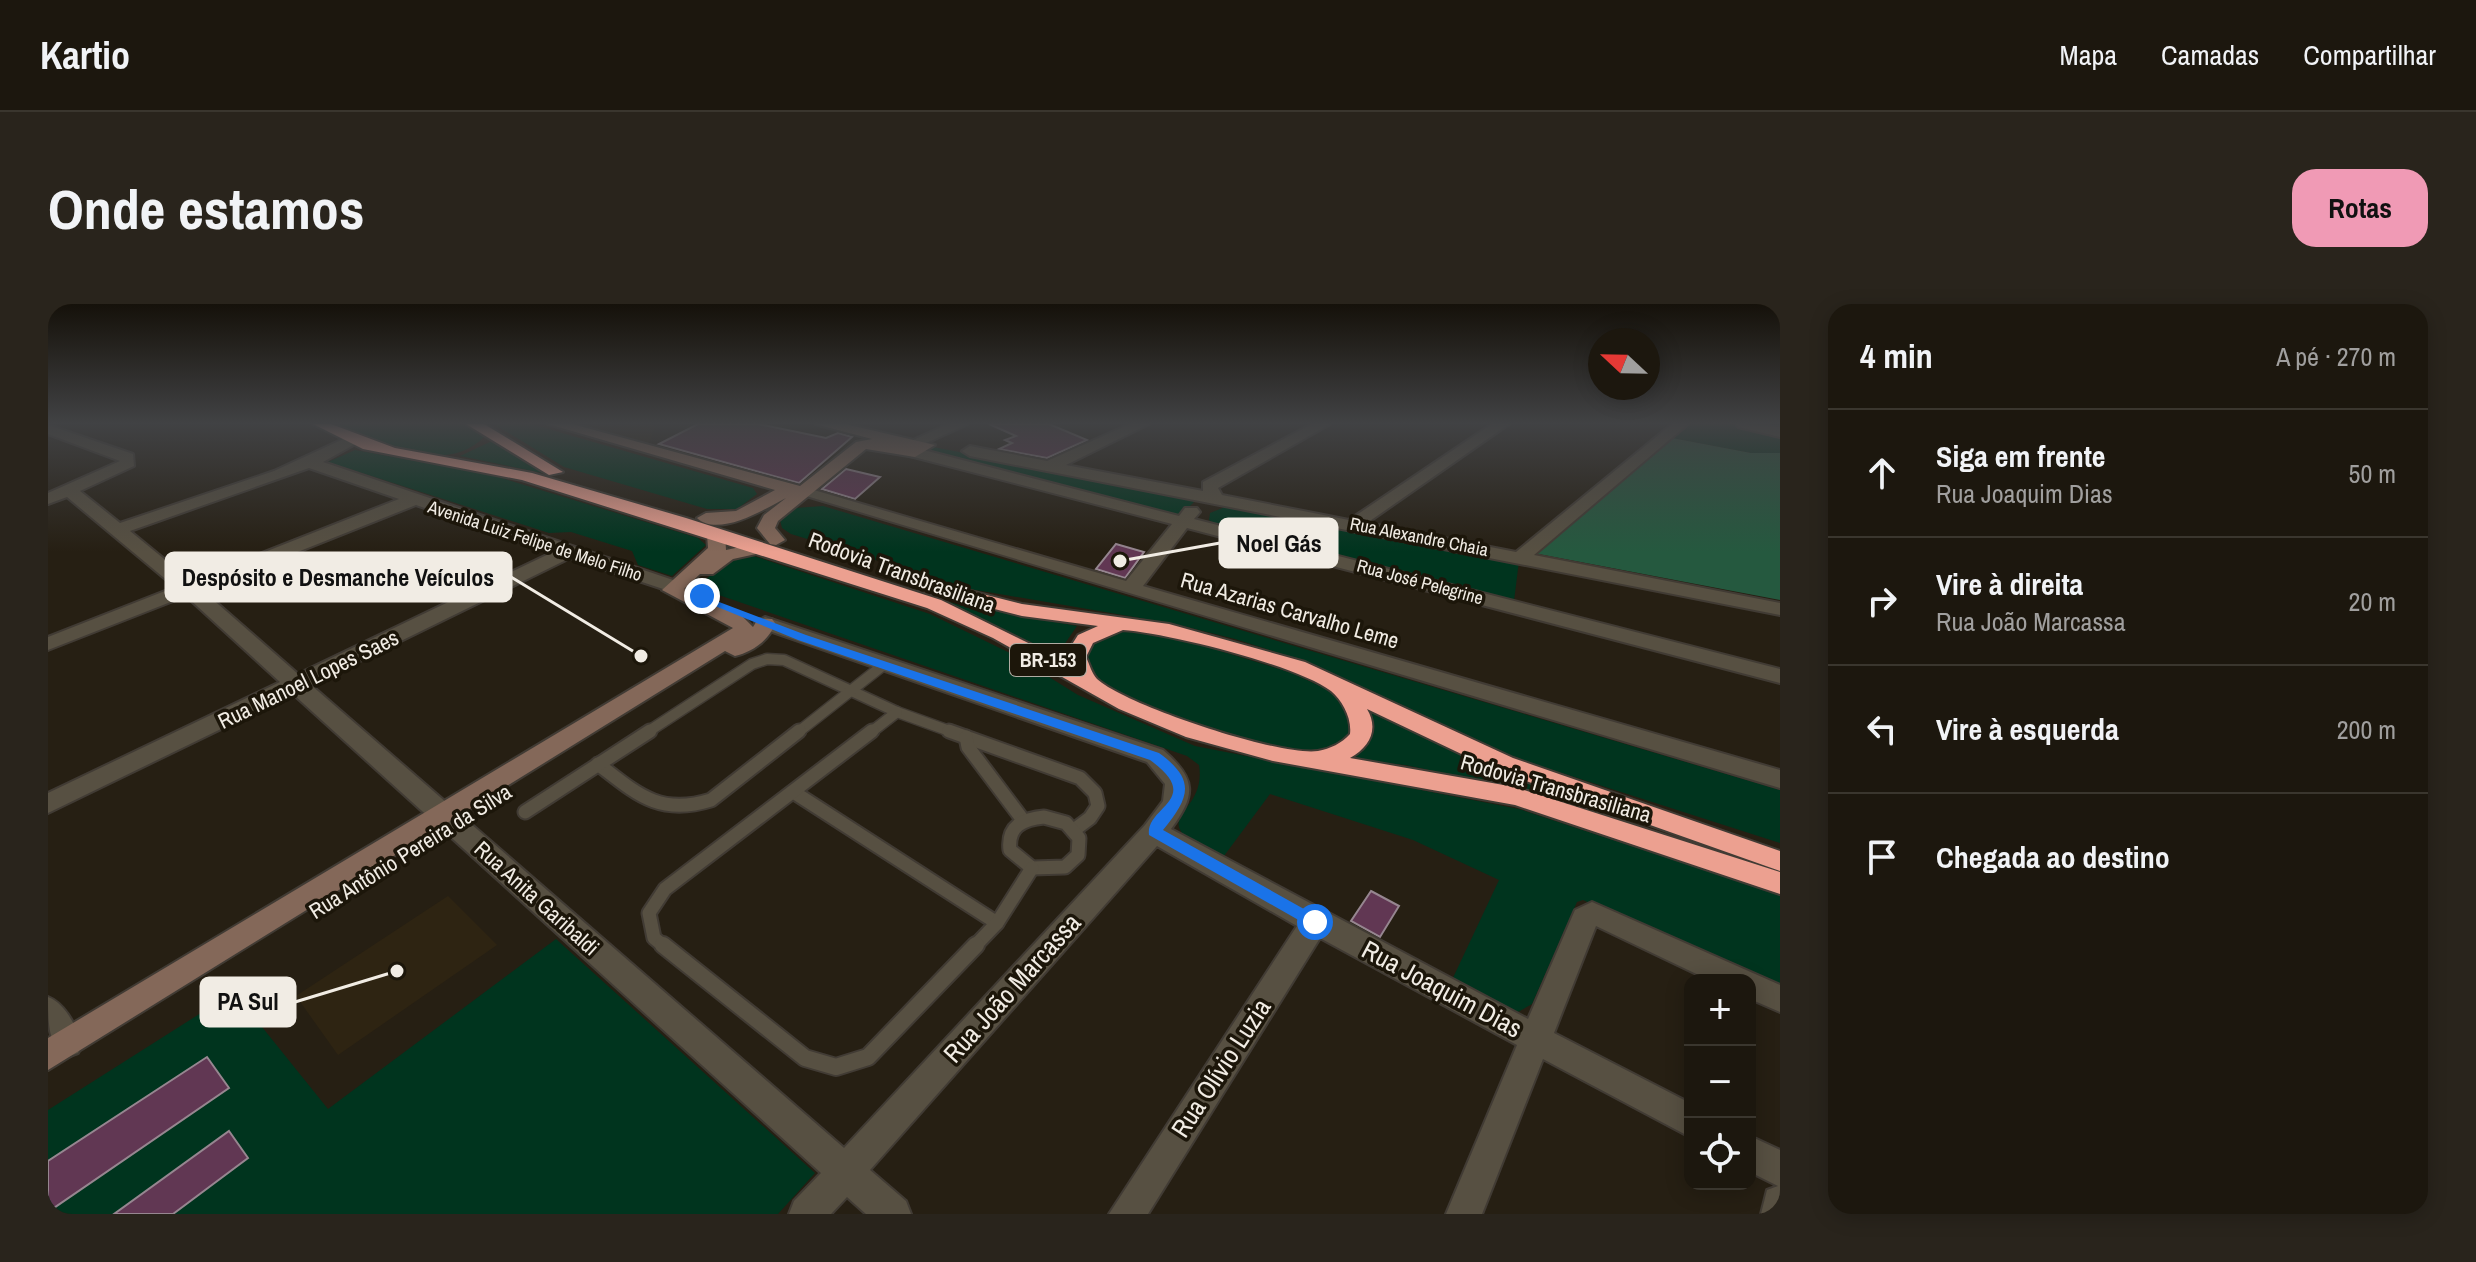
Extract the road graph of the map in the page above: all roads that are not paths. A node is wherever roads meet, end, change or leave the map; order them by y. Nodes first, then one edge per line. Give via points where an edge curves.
1 (124, 466) edge
2 (295, 466) edge
3 (319, 466) edge
4 (479, 466) edge
5 (542, 466) edge
6 (708, 466) edge
7 (831, 466) edge
8 (991, 466) edge
9 (1053, 466) edge
10 (1250, 466) edge
11 (1439, 466) edge
12 (1630, 466) edge
13 (70, 491) junction
14 (796, 491) junction
15 (1206, 492) junction
16 (48, 499) edge
17 (412, 500) junction
18 (1186, 521) junction
19 (1354, 524) junction
20 (711, 526) junction
21 (117, 530) junction
22 (767, 544) junction
23 (567, 552) junction
24 (1521, 557) junction
25 (672, 586) junction
26 (188, 588) junction
27 (1134, 589) junction
28 (1780, 609) edge
29 (1122, 624) junction
30 (750, 625) junction
31 (48, 644) edge
32 (886, 663) junction
33 (1780, 676) edge
34 (1087, 683) junction
35 (296, 685) junction
36 (1340, 689) junction
37 (853, 691) junction
38 (897, 712) junction
39 (966, 737) junction
40 (1318, 760) junction
41 (598, 764) junction
42 (1780, 779) edge
43 (795, 793) junction
44 (48, 804) edge
45 (525, 812) dead end
46 (448, 819) junction
47 (1023, 820) junction
48 (1074, 830) junction
49 (1154, 832) junction
50 (1780, 861) edge
51 (1032, 868) junction
52 (1780, 883) edge
53 (1315, 922) junction
54 (997, 923) junction
55 (1726, 974) edge
56 (1756, 988) edge
57 (1780, 999) edge
58 (48, 1011) edge
59 (1535, 1038) junction
60 (57, 1049) edge
61 (48, 1073) edge
62 (1684, 1118) edge
63 (1756, 1156) edge
64 (1780, 1169) edge
65 (844, 1171) junction
66 (1780, 1203) edge
67 (807, 1214) edge
68 (893, 1214) edge
69 (1127, 1214) edge
70 (1464, 1214) edge
71 (1779, 1214) edge

1 - 13 street
2 - 21 street
3 - 17 street, Avenida Luiz Felipe de Melo Filho
4 - 20 highway, Rodovia Transbrasiliana / BR-153
5 - 20 highway, Rodovia Transbrasiliana / BR-153
6 - 14 main road, Rua Azarias Carvalho Leme
7 - 14 main road
8 - 18 street, Rua José Pelegrine
9 - 15 street, Rua Alexandre Chaia
10 - 15 street
11 - 19 street
12 - 24 street
13 - 16 street
13 - 21 street, Rua Anita Garibaldi
14 - 20 main road
14 - 22 main road via 766,524
14 - 27 street, Rua Azarias Carvalho Leme
15 - 18 street
15 - 19 street, Rua Alexandre Chaia
17 - 23 street, Avenida Luiz Felipe de Melo Filho
17 - 26 street
18 - 27 street
18 - 33 street, Rua José Pelegrine
19 - 24 street, Rua Alexandre Chaia
20 - 22 highway, Rodovia Transbrasiliana / BR-153
20 - 25 main road via 717,549
21 - 26 street, Rua Anita Garibaldi
22 - 29 highway, Rodovia Transbrasiliana / BR-153 via 964,597
22 - 30 main road via 719,559 694,584 702,596
22 - 34 highway, Rodovia Transbrasiliana / BR-153 via 979,621
23 - 25 street, Avenida Luiz Felipe de Melo Filho
23 - 35 street, Rua Manoel Lopes Saes
24 - 28 street, Rua Alexandre Chaia
25 - 30 main road via 704,608
26 - 31 street
26 - 35 street, Rua Anita Garibaldi
27 - 42 street, Rua Azarias Carvalho Leme
29 - 34 highway via 1085,639 1075,657
29 - 36 highway, Rodovia Transbrasiliana / BR-153 via 1233,647 1297,667
30 - 32 street
30 - 46 main road, Rua Antônio Pereira da Silva via 755,637
32 - 37 lane
32 - 49 street, Rua João Marcassa via 1155,756 1180,782 1178,796
34 - 40 highway, Rodovia Transbrasiliana / BR-153 via 1193,732
35 - 44 street, Rua Manoel Lopes Saes
35 - 46 street, Rua Anita Garibaldi
36 - 40 highway via 1361,711 1363,727 1358,743 1346,753
36 - 50 highway, Rodovia Transbrasiliana / BR-153 via 1504,764
37 - 38 lane
37 - 41 lane via 784,660 759,661
37 - 41 lane via 698,805 655,805
38 - 39 lane
38 - 43 lane
39 - 47 lane via 968,747
39 - 48 lane via 1090,785 1098,812
40 - 52 highway, Rodovia Transbrasiliana / BR-153 via 1515,797
41 - 45 lane
43 - 54 lane
43 - 54 lane via 665,889 649,913 649,926 664,947 805,1058 836,1067 868,1057
46 - 60 main road, Rua Antônio Pereira da Silva
46 - 61 main road, Rua Antônio Pereira da Silva
46 - 65 street, Rua Anita Garibaldi
47 - 48 lane via 1044,817
47 - 51 lane via 1008,842 1015,857
48 - 51 lane via 1080,847 1073,862 1054,870
49 - 53 street, Rua Joaquim Dias
49 - 65 street, Rua João Marcassa
51 - 54 lane
53 - 59 street, Rua Joaquim Dias
53 - 69 street, Rua Olívio Luzia
55 - 59 street via 1592,913 1585,918
56 - 57 street
58 - 60 street
59 - 62 street, Rua Joaquim Dias
59 - 70 street
63 - 64 street
65 - 67 street, Rua João Marcassa
65 - 68 street, Rua Anita Garibaldi
66 - 71 street

